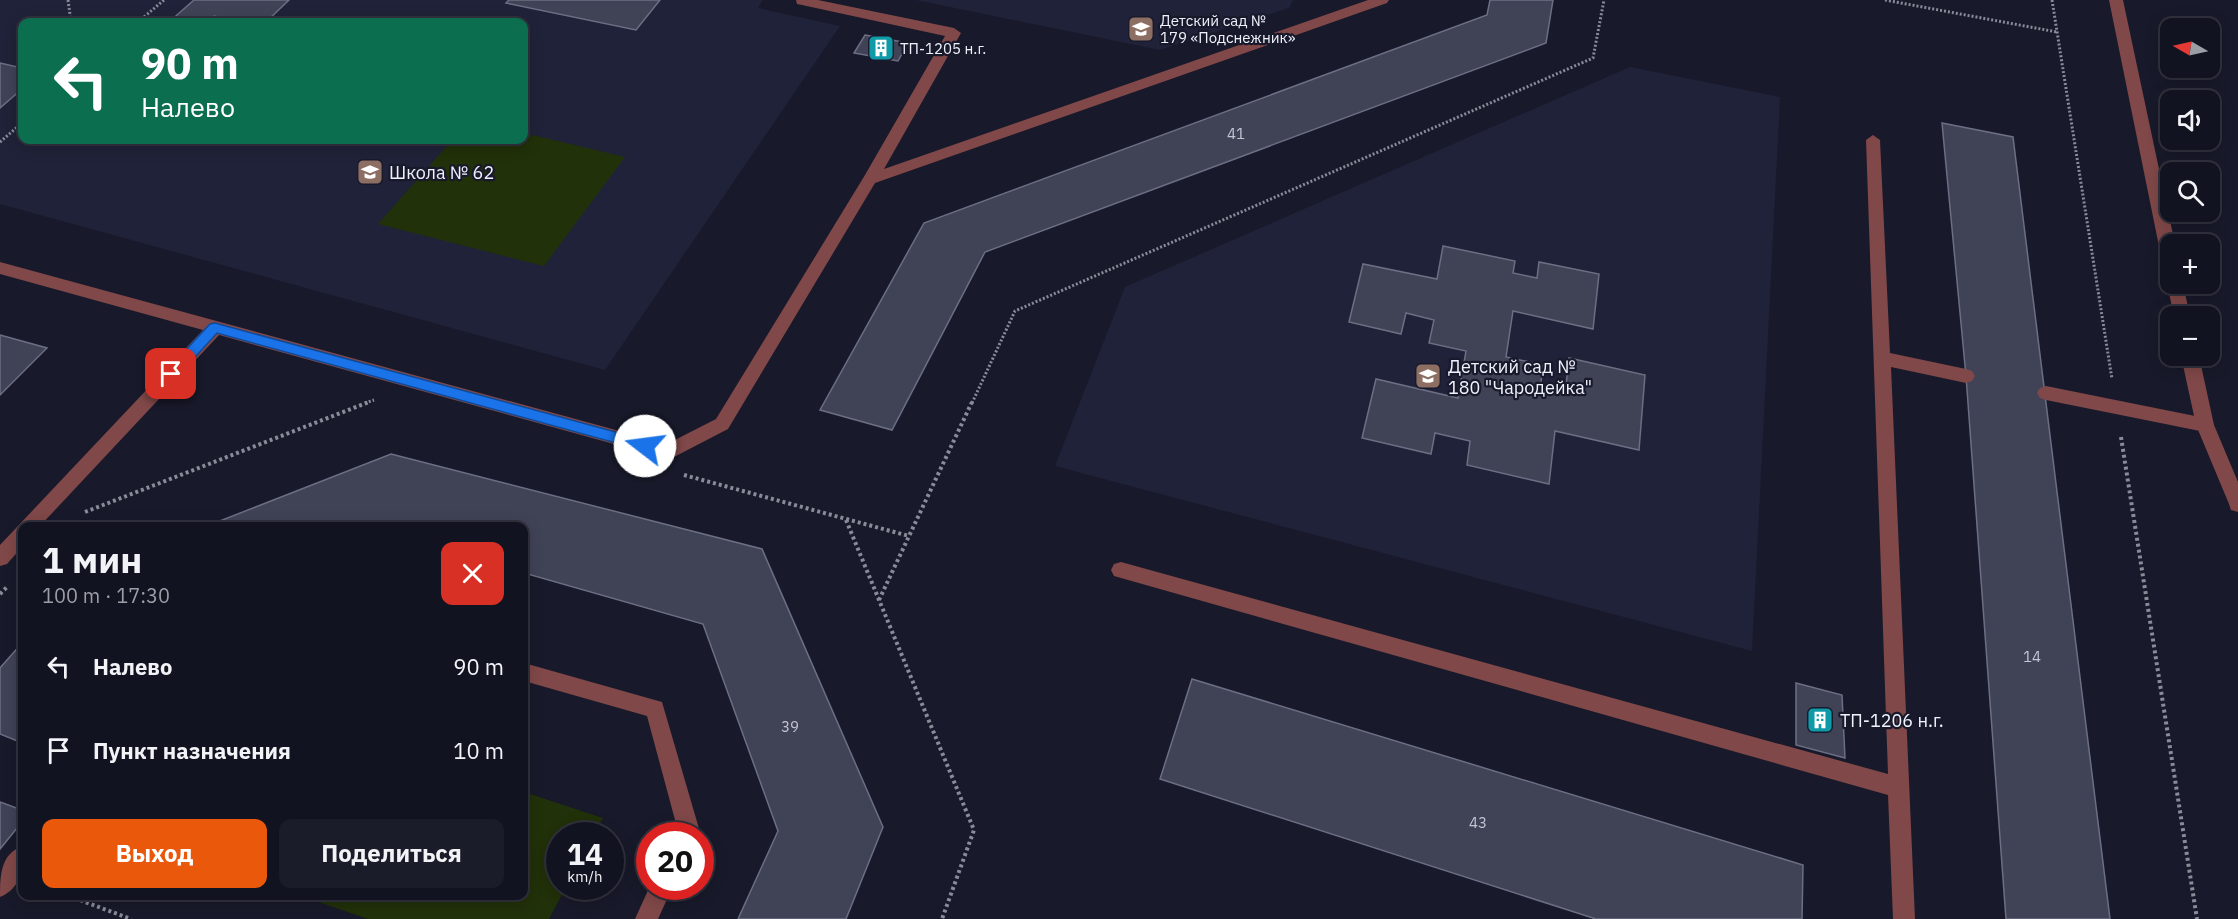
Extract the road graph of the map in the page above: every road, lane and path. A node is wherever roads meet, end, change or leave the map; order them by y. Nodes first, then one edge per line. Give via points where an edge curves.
1 (68, 0) edge
2 (164, 0) edge
3 (1382, 0) edge
4 (1604, 0) edge
5 (1885, 0) edge
6 (2052, 0) edge
7 (2116, 0) edge
8 (802, 1) edge
9 (70, 18) edge
10 (143, 18) edge
11 (2057, 32) junction
12 (18, 126) edge
13 (1873, 140) dead end
14 (0, 142) edge
15 (870, 179) junction
16 (2164, 234) edge
17 (0, 268) edge
18 (215, 328) junction
19 (1881, 358) junction
20 (2192, 366) edge
21 (1966, 376) dead end
22 (2046, 393) dead end
23 (380, 398) dead end
24 (2116, 407) junction
25 (2205, 425) junction
26 (2238, 504) edge
27 (81, 513) dead end
28 (846, 520) dead end
29 (33, 522) edge
30 (18, 538) edge
31 (0, 558) edge
32 (1121, 570) dead end
33 (879, 600) junction
34 (528, 673) edge
35 (1899, 788) junction
36 (686, 822) edge
37 (18, 862) edge
38 (0, 886) edge
39 (80, 900) edge
40 (655, 900) edge
41 (131, 919) edge
42 (646, 919) edge
43 (942, 919) edge
44 (1904, 919) edge
45 (2197, 919) edge

1 - 9 path
2 - 10 path
3 - 15 street
4 - 33 path via 1593,58 1015,311
5 - 11 path
6 - 11 path
7 - 16 street
8 - 15 street via 954,33
11 - 24 path
12 - 14 path
13 - 19 street
15 - 18 street via 722,424 668,452
17 - 18 street
18 - 29 street
19 - 21 street
19 - 35 street
20 - 25 street
22 - 24 street
23 - 27 path
24 - 25 street
24 - 45 path
25 - 26 street
28 - 33 path
30 - 31 street
32 - 35 street
33 - 43 path via 974,830
34 - 36 street via 655,709
35 - 44 street
37 - 38 street
39 - 41 path
40 - 42 street

